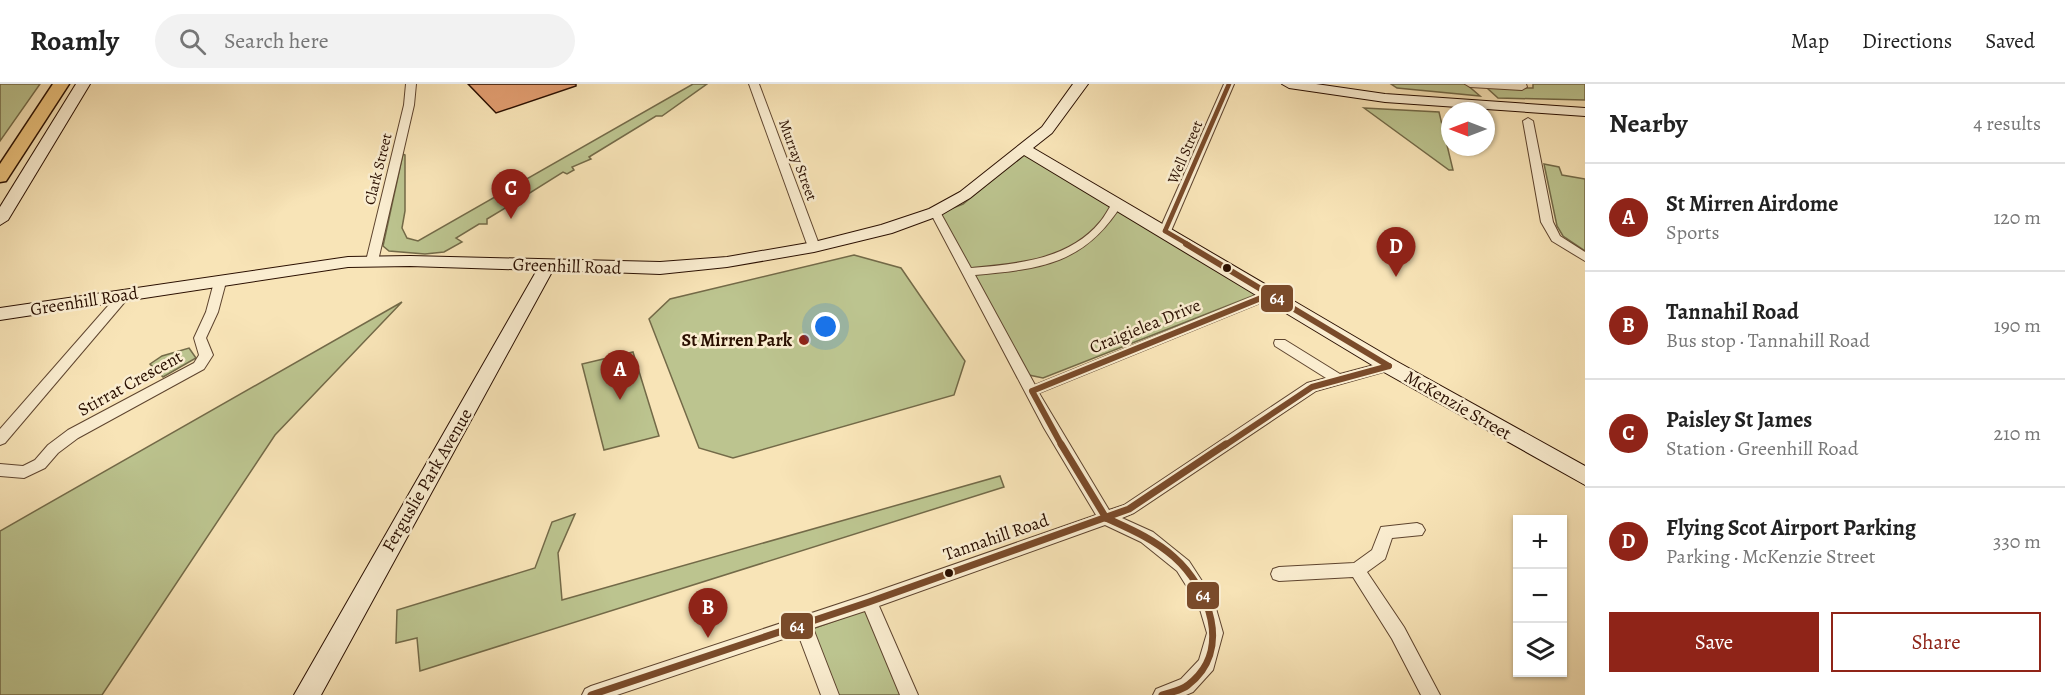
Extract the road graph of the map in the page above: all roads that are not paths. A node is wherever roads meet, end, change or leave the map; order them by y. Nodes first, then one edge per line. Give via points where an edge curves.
1 (45, 84) edge
2 (61, 84) edge
3 (83, 84) edge
4 (411, 84) edge
5 (754, 84) edge
6 (1081, 84) edge
7 (1229, 84) edge
8 (1289, 84) edge
9 (1320, 84) edge
10 (1470, 84) edge
11 (1521, 84) edge
12 (1585, 105) edge
13 (1585, 112) edge
14 (1528, 121) dead end
15 (1024, 148) junction
16 (0, 150) edge
17 (0, 177) edge
18 (1117, 204) junction
19 (935, 212) junction
20 (0, 220) edge
21 (1165, 231) junction
22 (814, 247) junction
23 (1585, 257) edge
24 (372, 261) junction
25 (548, 265) junction
26 (968, 272) junction
27 (220, 282) junction
28 (125, 294) junction
29 (1271, 294) junction
30 (0, 314) edge
31 (1280, 343) dead end
32 (1389, 366) junction
33 (1337, 379) junction
34 (1032, 391) junction
35 (0, 439) edge
36 (0, 470) edge
37 (1585, 476) edge
38 (1106, 518) junction
39 (1417, 530) dead end
40 (1357, 570) junction
41 (1279, 574) dead end
42 (869, 602) junction
43 (803, 624) junction
44 (307, 695) edge
45 (591, 695) edge
46 (831, 695) edge
47 (909, 695) edge
48 (1162, 695) edge
49 (1431, 695) edge

1 - 16 main road
2 - 17 main road
3 - 20 street
4 - 24 street, Clark Street via 410,105
5 - 22 street, Murray Street
6 - 15 street, Greenhill Road via 1047,130
7 - 21 street, Well Street
8 - 13 street via 1385,98
9 - 12 street via 1439,97
10 - 11 street
14 - 23 street via 1547,222 1556,238
15 - 18 street, McKenzie Street
15 - 19 street, Greenhill Road via 992,176
18 - 21 street, McKenzie Street
18 - 26 street via 1111,218 1092,238 1067,254 1039,263
19 - 22 street, Greenhill Road
19 - 26 street
21 - 29 street, McKenzie Street
22 - 25 street, Greenhill Road via 681,268
24 - 25 street, Greenhill Road
24 - 27 street, Greenhill Road
25 - 44 street, Ferguslie Park Avenue
26 - 34 street
27 - 28 street, Greenhill Road
27 - 36 street, Stirrat Crescent via 213,312 200,338 206,355 200,366 73,434 40,464 24,471
28 - 30 street, Greenhill Road
28 - 35 street
29 - 32 street, McKenzie Street
29 - 34 street, Craigielea Drive
31 - 33 street
32 - 33 street, Tannahill Road
32 - 37 street, McKenzie Street
33 - 38 street, Tannahill Road via 1312,387 1129,509
34 - 38 street
38 - 42 street, Tannahill Road
38 - 48 street via 1147,537 1183,566 1207,603 1215,633 1207,664 1187,686
39 - 40 street via 1386,532 1379,554
40 - 41 street
40 - 49 street
42 - 43 street, Tannahill Road
42 - 47 street
43 - 45 street, Tannahill Road
43 - 46 street

